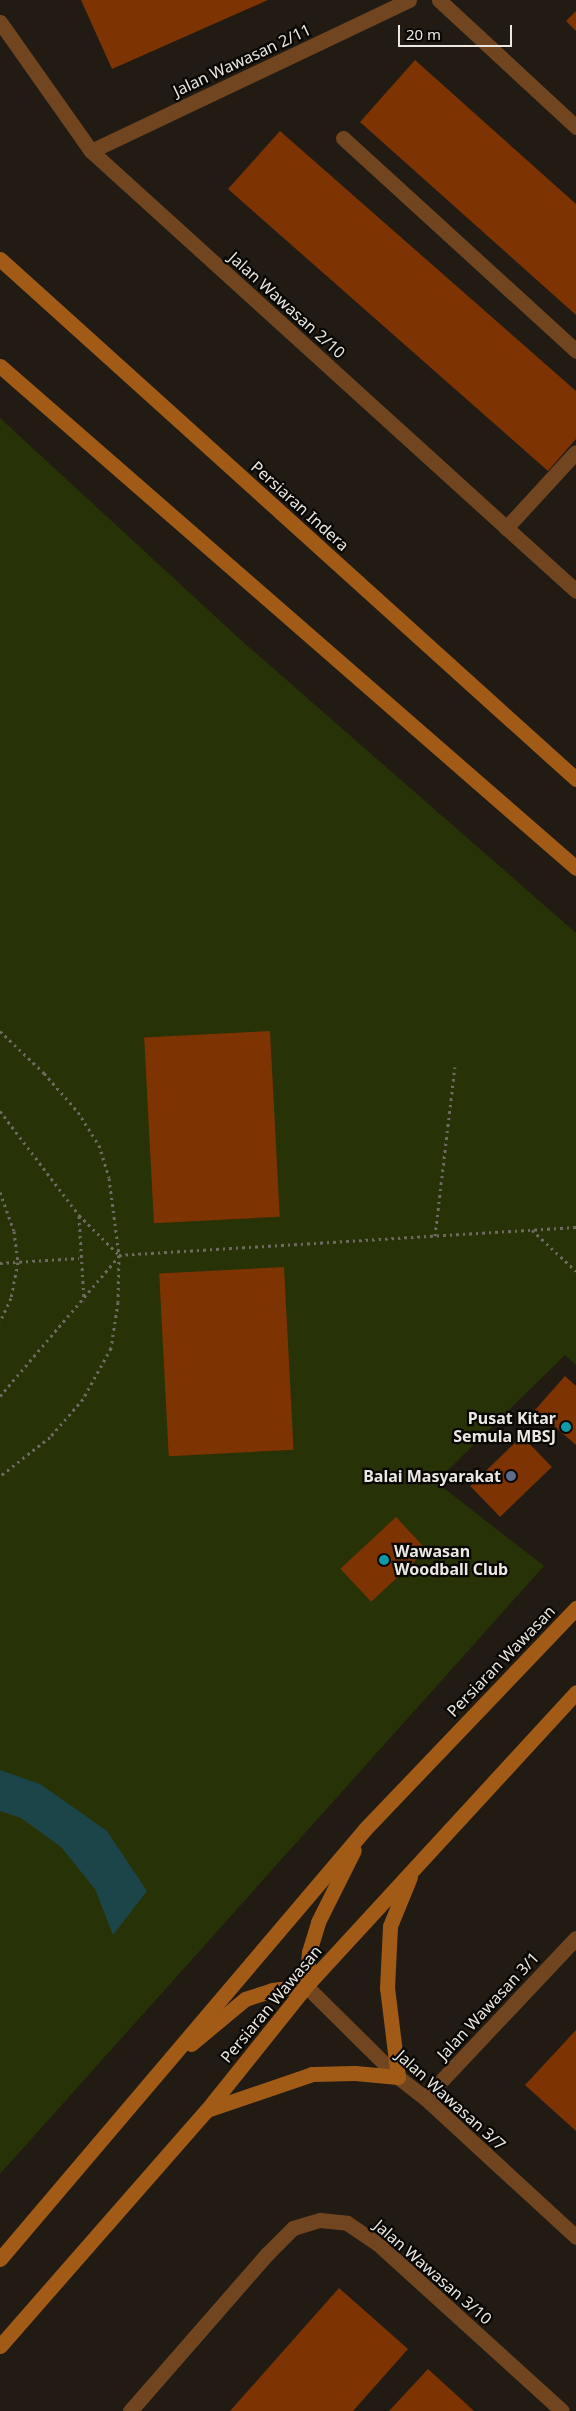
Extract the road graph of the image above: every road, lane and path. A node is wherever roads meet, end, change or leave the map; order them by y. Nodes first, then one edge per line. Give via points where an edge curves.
1 (409, 0) edge
2 (439, 0) edge
3 (0, 22) edge
4 (576, 127) edge
5 (343, 138) dead end
6 (91, 151) junction
7 (0, 259) edge
8 (576, 350) edge
9 (0, 366) edge
10 (576, 452) edge
11 (506, 528) junction
12 (576, 591) edge
13 (576, 779) edge
14 (576, 868) edge
15 (0, 1032) edge
16 (455, 1067) dead end
17 (0, 1111) edge
18 (0, 1192) edge
19 (79, 1215) junction
20 (576, 1227) edge
21 (532, 1230) junction
22 (435, 1236) junction
23 (119, 1255) junction
24 (80, 1258) junction
25 (18, 1262) junction
26 (0, 1263) edge
27 (576, 1270) edge
28 (84, 1301) junction
29 (0, 1322) edge
30 (0, 1396) edge
31 (0, 1476) edge
32 (576, 1608) edge
33 (576, 1692) edge
34 (365, 1829) junction
35 (414, 1869) junction
36 (576, 1938) edge
37 (306, 1986) junction
38 (161, 2068) junction
39 (398, 2077) junction
40 (425, 2098) junction
41 (206, 2111) junction
42 (576, 2237) edge
43 (0, 2259) edge
44 (0, 2346) edge
45 (130, 2411) edge
46 (562, 2411) edge

1 - 6 street, Jalan Wawasan 2/11
2 - 4 street
3 - 6 street, Jalan Wawasan 2/10
5 - 8 street
6 - 11 street, Jalan Wawasan 2/10
7 - 13 main road, Persiaran Indera
9 - 14 main road
10 - 11 street
11 - 12 street, Jalan Wawasan 2/10
15 - 23 path via 44,1073 78,1112 99,1145 109,1178
16 - 22 path
17 - 19 path
18 - 25 path via 14,1231
19 - 23 path
19 - 24 path
20 - 21 path
21 - 22 path
21 - 27 path
22 - 23 path
23 - 28 path
23 - 31 path via 118,1302 111,1348 83,1399 50,1437
24 - 25 path
24 - 28 path
25 - 26 path
25 - 29 path via 10,1298
28 - 30 path
32 - 34 main road, Persiaran Wawasan
33 - 35 main road, Persiaran Wawasan
34 - 37 main road via 318,1922 309,1952
34 - 38 main road, Persiaran Wawasan
35 - 37 main road, Persiaran Wawasan
35 - 39 main road via 390,1926 387,1988
36 - 40 street, Jalan Wawasan 3/1
37 - 38 main road via 272,1990 246,1999
37 - 39 street, Jalan Wawasan 3/7
37 - 41 main road, Persiaran Wawasan
38 - 43 main road, Persiaran Wawasan
39 - 40 street, Jalan Wawasan 3/7
39 - 41 main road via 312,2074
40 - 42 street, Jalan Wawasan 3/7
41 - 44 main road, Persiaran Wawasan
45 - 46 street, Jalan Wawasan 3/10 via 268,2253 293,2228 320,2220 347,2224 378,2244

